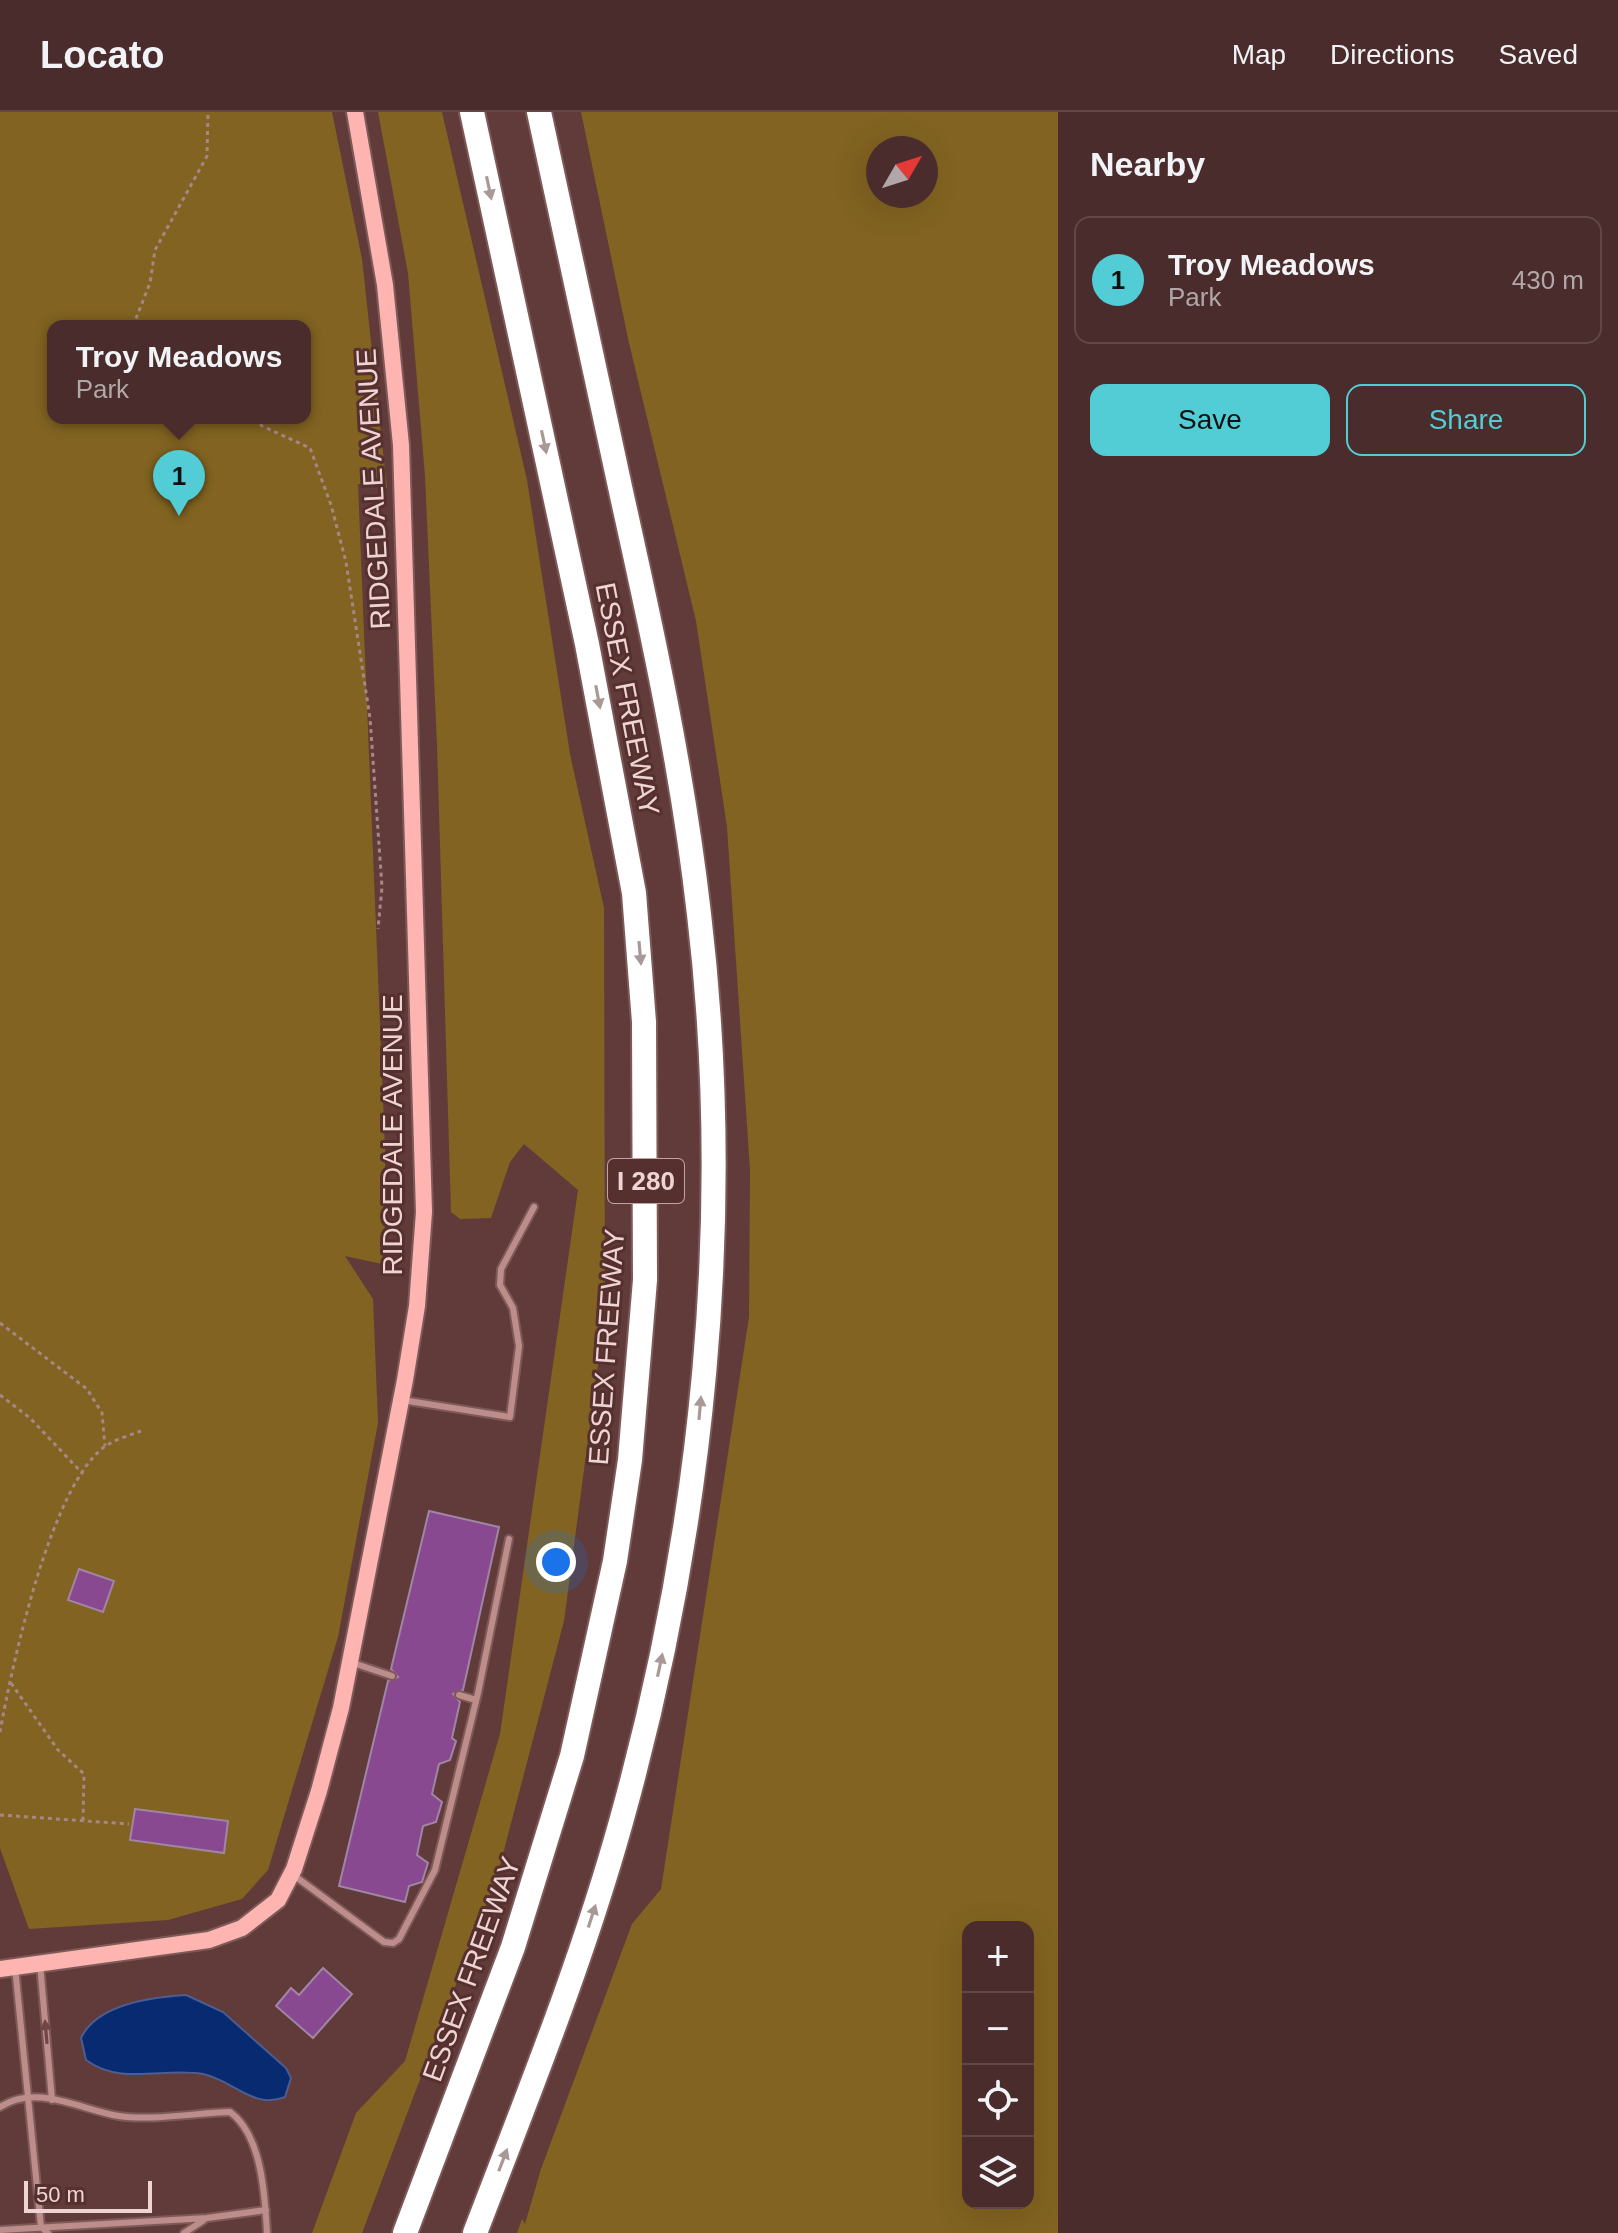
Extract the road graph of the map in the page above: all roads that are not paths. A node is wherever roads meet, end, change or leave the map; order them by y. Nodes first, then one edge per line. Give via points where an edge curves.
1 (355, 112) edge
2 (472, 112) edge
3 (539, 112) edge
4 (534, 1207) dead end
5 (400, 1400) junction
6 (509, 1539) dead end
7 (350, 1662) junction
8 (392, 1676) dead end
9 (459, 1695) dead end
10 (476, 1700) junction
11 (292, 1874) junction
12 (40, 1964) junction
13 (8, 1968) edge
14 (27, 2098) junction
15 (52, 2100) junction
16 (0, 2107) edge
17 (266, 2210) junction
18 (207, 2218) junction
19 (41, 2227) junction
20 (0, 2230) edge
21 (48, 2233) edge
22 (184, 2233) edge
23 (267, 2233) edge
24 (405, 2233) edge
25 (475, 2233) edge

1 - 5 main road, RIDGEDALE AVENUE via 385,285 407,568 424,1212 417,1306
2 -> 24 highway, ESSEX FREEWAY / I 280 via 587,644 634,893 644,1022 645,1280 623,1503 597,1653 572,1756 513,1947
25 -> 3 highway, ESSEX FREEWAY / I 280 via 593,1915 648,1723 695,1461 712,1218 708,1011 683,790
4 - 5 lane via 501,1269 500,1285 513,1308 519,1346 510,1417
5 - 7 main road, RIDGEDALE AVENUE
6 - 10 lane
7 - 8 lane
7 - 11 main road, RIDGEDALE AVENUE via 319,1791
9 - 10 lane
10 - 11 lane via 435,1870 399,1939 384,1942
11 - 12 main road, RIDGEDALE AVENUE via 271,1909 242,1928 209,1940
12 - 13 main road, RIDGEDALE AVENUE
15 -> 12 lane
13 - 14 lane
14 - 15 lane
14 - 16 lane
14 - 19 lane
15 - 17 lane via 119,2116 230,2112 243,2121 248,2134
17 - 18 lane
17 - 23 lane
18 - 19 lane
18 - 22 lane
19 - 20 lane
19 - 21 lane

